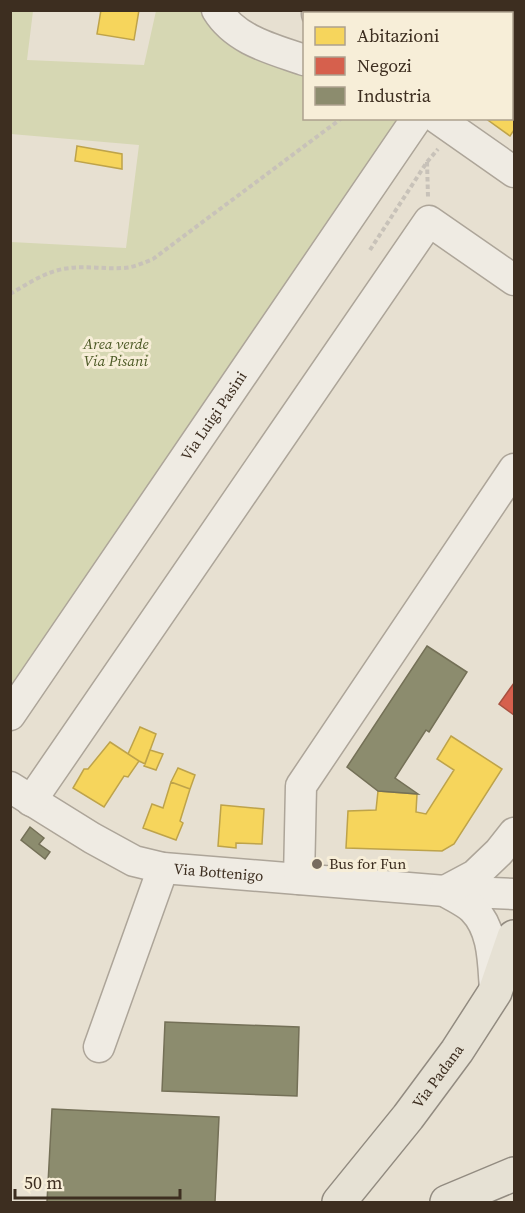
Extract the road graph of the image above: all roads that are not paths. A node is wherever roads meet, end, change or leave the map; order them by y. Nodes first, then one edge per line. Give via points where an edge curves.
1 (217, 10) edge
2 (303, 60) edge
3 (416, 120) edge
4 (440, 120) edge
5 (514, 172) edge
6 (514, 280) edge
7 (514, 469) edge
8 (10, 715) edge
9 (21, 794) edge
10 (514, 833) edge
11 (163, 868) junction
12 (299, 879) junction
13 (445, 891) junction
14 (514, 894) edge
15 (514, 937) edge
16 (495, 992) junction
17 (99, 1047) dead end
18 (514, 1174) edge
19 (339, 1203) edge
20 (447, 1203) edge

1 - 2 street via 226,22 253,41
3 - 8 street, Via Luigi Pasini
4 - 5 street
6 - 9 street via 429,221
7 - 12 street via 301,786
9 - 11 street, Via Bottenigo via 134,861
10 - 13 street via 475,875
11 - 12 street, Via Bottenigo
11 - 17 street
12 - 13 street, Via Bottenigo
13 - 14 street, Via Bottenigo
13 - 16 street via 473,908 486,927
15 - 16 main road, Via Padana
16 - 19 main road, Via Padana via 443,1070
18 - 20 main road

